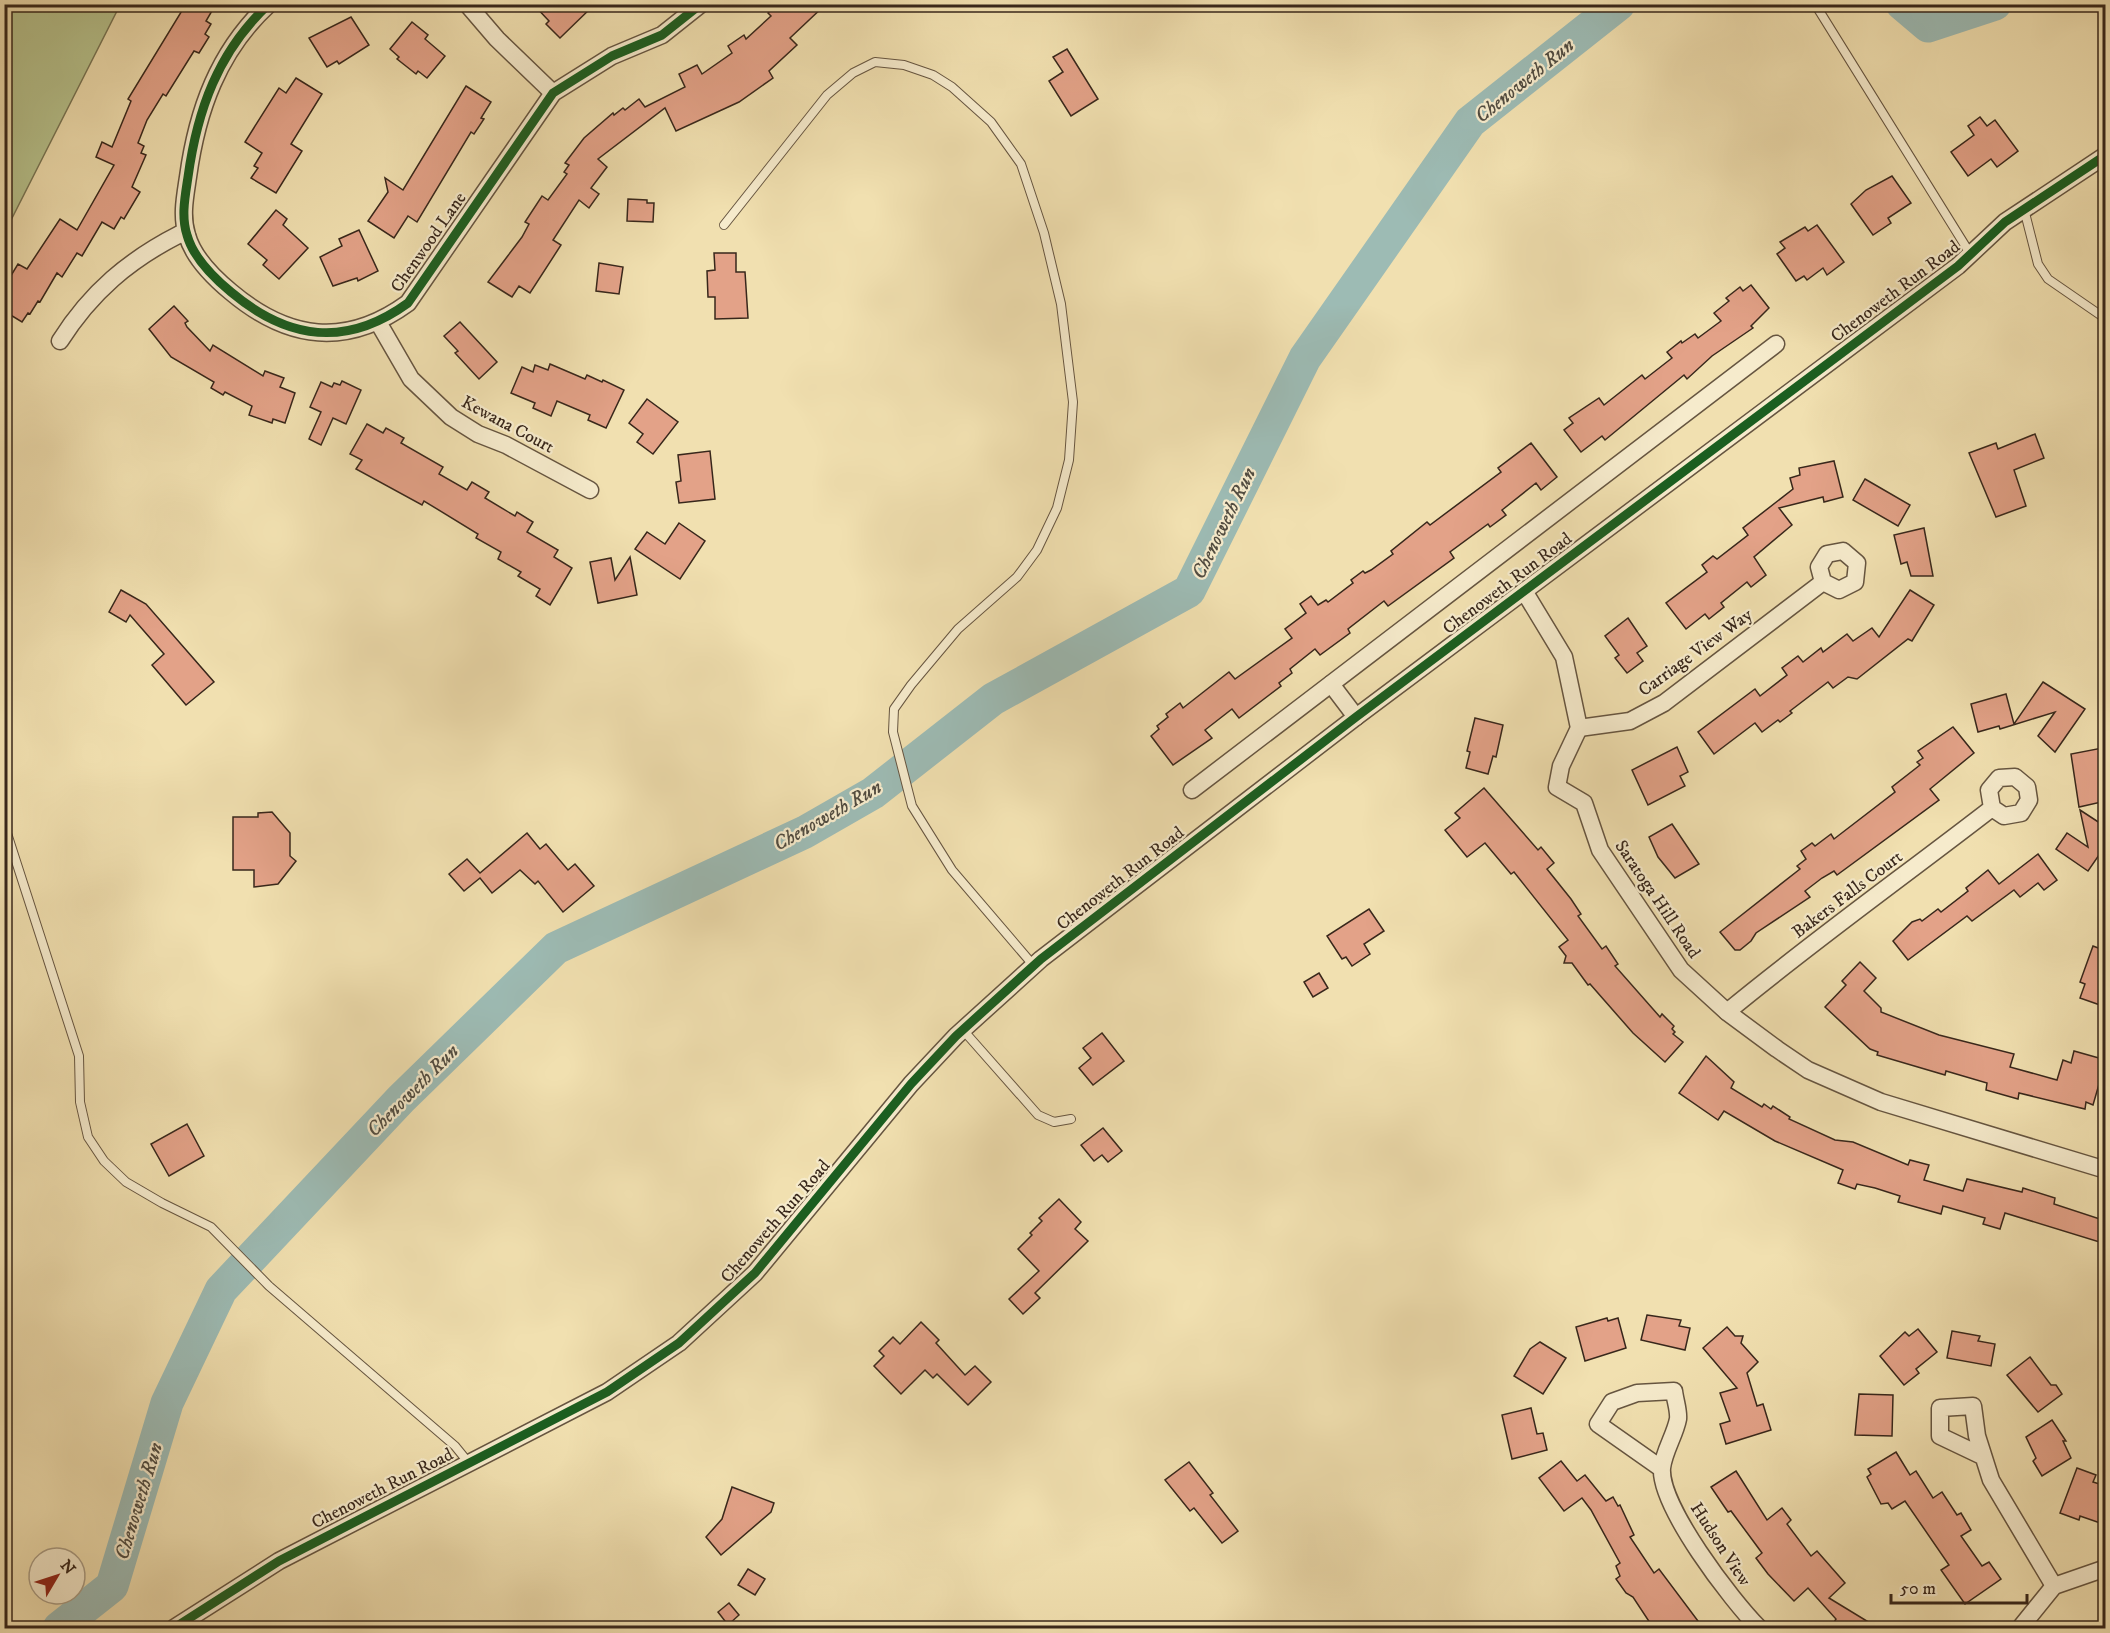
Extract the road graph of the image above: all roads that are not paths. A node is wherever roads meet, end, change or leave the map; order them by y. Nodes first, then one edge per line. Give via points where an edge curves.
1 (269, 4) edge
2 (467, 4) edge
3 (701, 4) edge
4 (1815, 4) edge
5 (553, 93) junction
6 (2106, 155) edge
7 (2024, 209) junction
8 (724, 225) dead end
9 (187, 236) junction
10 (1971, 255) junction
11 (2106, 319) edge
12 (378, 322) junction
13 (60, 341) dead end
14 (1776, 344) dead end
15 (590, 490) dead end
16 (1823, 582) dead end
17 (1524, 591) junction
18 (1332, 684) junction
19 (1356, 717) junction
20 (1579, 728) junction
21 (1192, 790) dead end
22 (1992, 808) dead end
23 (4, 824) edge
24 (1034, 966) junction
25 (1727, 1012) junction
26 (963, 1030) junction
27 (1071, 1119) dead end
28 (2106, 1170) edge
29 (1983, 1456) dead end
30 (468, 1462) junction
31 (1662, 1469) dead end
32 (2106, 1568) edge
33 (2054, 1586) junction
34 (174, 1629) edge
35 (1758, 1629) edge
36 (2020, 1629) edge

1 - 9 street, Chenwood Lane via 237,40 203,102 193,139 184,204
2 - 5 street
3 - 5 street, Chenwood Lane via 662,35 612,56
4 - 10 lane
5 - 12 street, Chenwood Lane via 408,303
6 - 7 street, Chenoweth Run Road
7 - 10 street, Chenoweth Run Road
7 - 11 lane via 2038,264 2049,279
8 - 24 lane via 827,95 854,73 876,62 904,65 952,87 991,122 1022,164 1062,304 1073,402 1069,460 1057,508 1037,550 1017,577 958,629 910,685 894,709 893,732 912,806 952,870
9 - 12 street, Chenwood Lane via 222,285 270,320 291,328 334,333
9 - 13 street via 180,234 124,267 78,313
10 - 17 street, Chenoweth Run Road
12 - 15 street, Kewana Court via 411,379 451,417
14 - 18 street
16 - 20 street, Carriage View Way via 1664,703 1630,721
17 - 19 street, Chenoweth Run Road
17 - 20 street via 1564,657
18 - 19 street
18 - 21 street
19 - 24 street, Chenoweth Run Road
20 - 25 street, Saratoga Hill Road via 1561,766 1557,787 1584,803 1600,850 1645,920 1681,970
22 - 25 street, Bakers Falls Court
23 - 30 lane via 79,1056 80,1102 88,1137 104,1161 126,1182 211,1227 269,1286 455,1446
24 - 26 street, Chenoweth Run Road
25 - 28 street, Saratoga Hill Road via 1808,1070 1840,1086
26 - 27 lane via 1038,1115 1054,1122
26 - 30 street, Chenoweth Run Road via 911,1084 755,1273 679,1343 607,1392
29 - 33 street via 1940,1436 1940,1408 1973,1406 1977,1436 1991,1480
30 - 34 street, Chenoweth Run Road via 279,1560
31 - 35 street, Hudson View via 1598,1424 1612,1402 1637,1393 1674,1392 1678,1417 1662,1468 1668,1496 1688,1536
32 - 33 street
33 - 36 street

